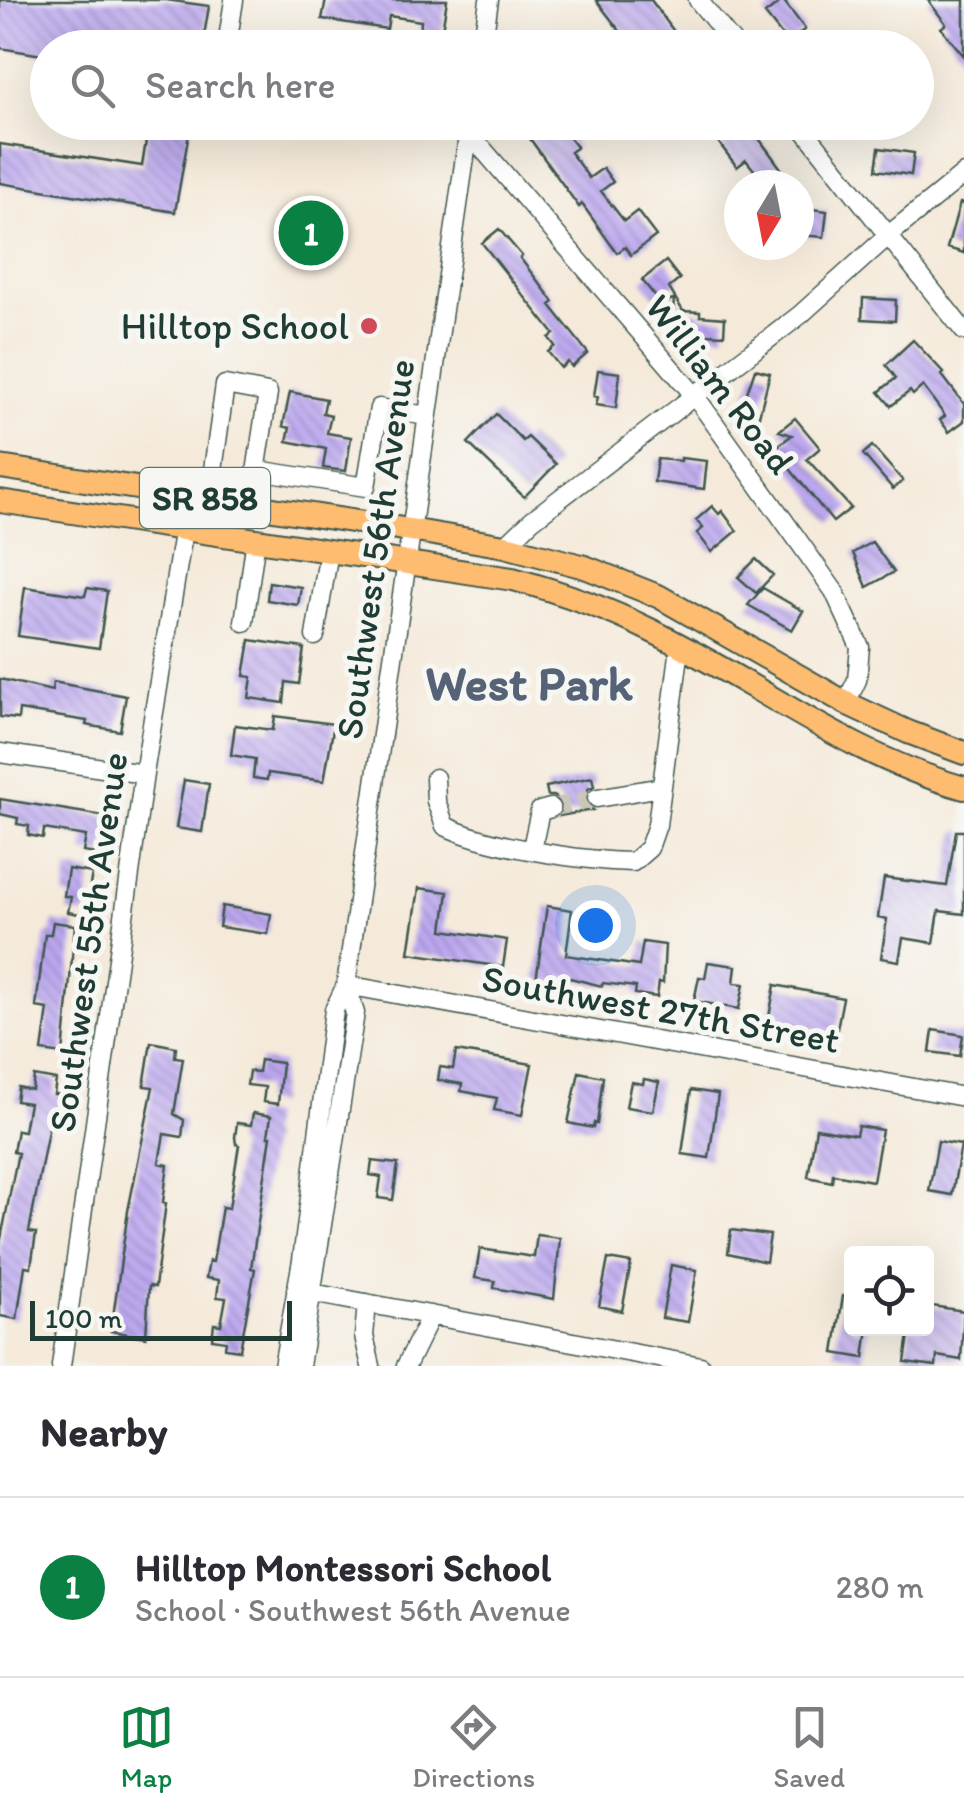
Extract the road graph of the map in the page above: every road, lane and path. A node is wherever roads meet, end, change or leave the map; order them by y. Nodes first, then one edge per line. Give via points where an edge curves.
1 (234, 0) edge
2 (489, 0) edge
3 (698, 0) edge
4 (230, 30) edge
5 (485, 30) edge
6 (722, 30) edge
7 (468, 140) edge
8 (480, 140) edge
9 (813, 140) edge
10 (964, 174) edge
11 (890, 234) junction
12 (964, 331) edge
13 (695, 396) junction
14 (427, 416) junction
15 (0, 467) edge
16 (258, 470) junction
17 (208, 498) junction
18 (0, 501) edge
19 (251, 505) junction
20 (184, 527) junction
21 (410, 530) junction
22 (256, 539) junction
23 (506, 546) junction
24 (329, 550) junction
25 (405, 562) junction
26 (244, 622) dead end
27 (316, 636) dead end
28 (680, 647) junction
29 (778, 702) junction
30 (846, 703) junction
31 (0, 752) edge
32 (964, 752) edge
33 (964, 768) edge
34 (144, 774) junction
35 (930, 776) junction
36 (435, 778) dead end
37 (662, 787) junction
38 (964, 788) edge
39 (597, 798) tunnel mouth
40 (551, 808) dead end
41 (532, 848) junction
42 (346, 985) junction
43 (964, 1097) edge
44 (303, 1291) junction
45 (367, 1303) junction
46 (432, 1315) junction
47 (61, 1366) edge
48 (283, 1366) edge
49 (300, 1366) edge
50 (371, 1366) edge
51 (406, 1366) edge
52 (701, 1366) edge

1 - 4 street
2 - 5 street
3 - 6 street
7 - 14 street, Southwest 56th Avenue
8 - 13 street, William Road
9 - 11 street
10 - 11 street
11 - 12 street
11 - 13 street
13 - 23 street
13 - 30 street, William Road via 834,591 860,648
14 - 16 street via 379,408 366,487
14 - 21 street, Southwest 56th Avenue
15 - 17 main road, SR 858
16 - 17 street via 268,393 225,385
16 - 19 street
17 - 19 main road, SR 858
18 - 20 main road, SR 858
19 - 21 main road, SR 858
20 - 22 main road, SR 858
20 - 34 street, Southwest 55th Avenue
21 - 23 main road, SR 858
21 - 25 street, Southwest 56th Avenue
22 - 24 main road, SR 858
22 - 26 street
23 - 30 main road, SR 858 via 584,566 660,597
24 - 25 main road, SR 858
24 - 27 street
25 - 28 main road, SR 858 via 513,579 576,597
25 - 42 street, Southwest 56th Avenue
28 - 29 main road, SR 858
28 - 37 street
29 - 30 main road
29 - 35 main road, SR 858 via 827,732
30 - 32 main road, SR 858
31 - 34 street
33 - 35 main road
34 - 47 street, Southwest 55th Avenue
35 - 38 main road, SR 858
36 - 41 street via 445,826 467,837
37 - 39 street
37 - 41 street via 649,848 633,862
40 - 41 street via 540,811
42 - 43 street, Southwest 27th Street
42 - 44 street, Southwest 56th Avenue via 334,1010
44 - 45 street
44 - 48 street, Southwest 56th Avenue
44 - 49 street, Southwest 56th Avenue
45 - 46 street
45 - 50 street via 364,1336
46 - 51 street
46 - 52 street

